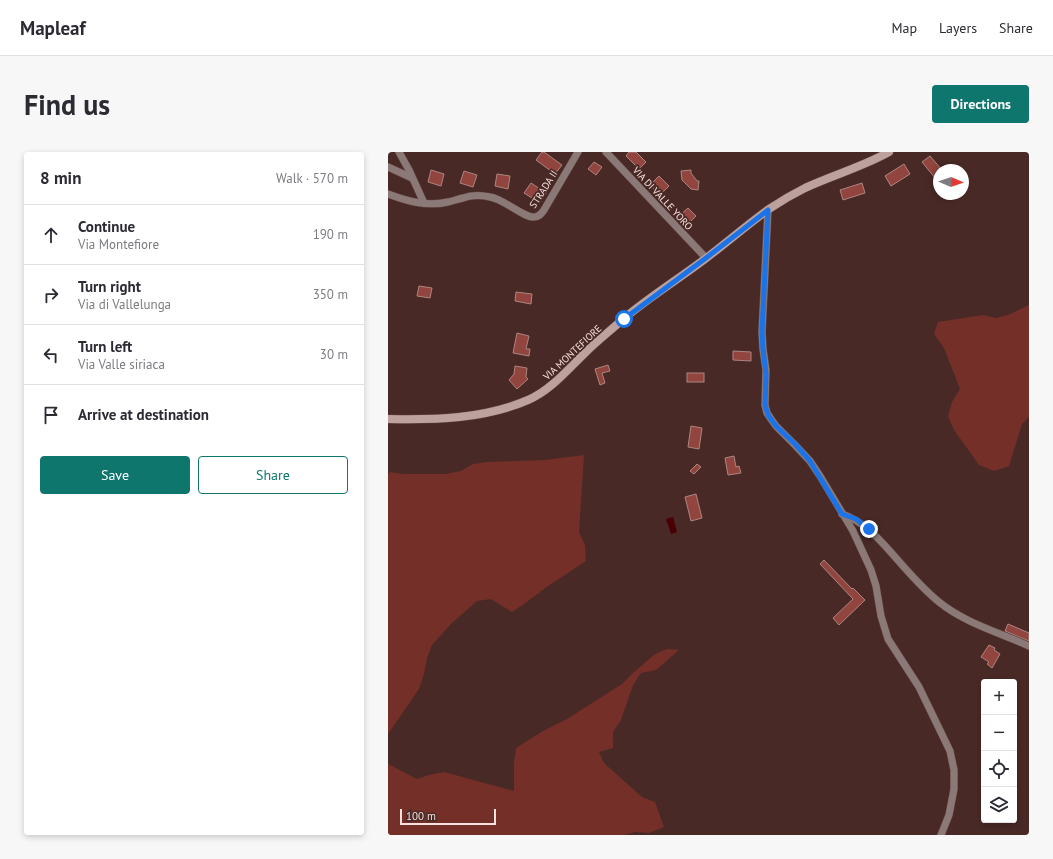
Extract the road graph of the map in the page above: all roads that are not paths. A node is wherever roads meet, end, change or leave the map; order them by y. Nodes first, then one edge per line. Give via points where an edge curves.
1 (399, 152) edge
2 (578, 152) edge
3 (606, 152) edge
4 (889, 152) edge
5 (388, 166) edge
6 (412, 178) junction
7 (388, 194) edge
8 (424, 203) junction
9 (768, 210) junction
10 (706, 258) junction
11 (388, 419) edge
12 (842, 514) junction
13 (1029, 646) edge
14 (941, 835) edge

1 - 6 street
2 - 8 street, STRADA II via 538,216 527,216 493,197 474,196 447,203
3 - 10 street, VIA DI VALLE YORO
4 - 9 main road, VIA MONTEFIORE via 802,190
5 - 6 street
6 - 8 street
7 - 8 street, STRADA II via 407,201
9 - 10 main road, VIA MONTEFIORE
9 - 12 street via 762,332 766,370 766,410 771,419 810,461
10 - 11 main road, VIA MONTEFIORE via 624,319 543,392 500,409 469,416
12 - 13 street via 859,521 874,534 922,587 954,613
12 - 14 street via 871,570 888,639 921,690 952,757 953,795 948,819

